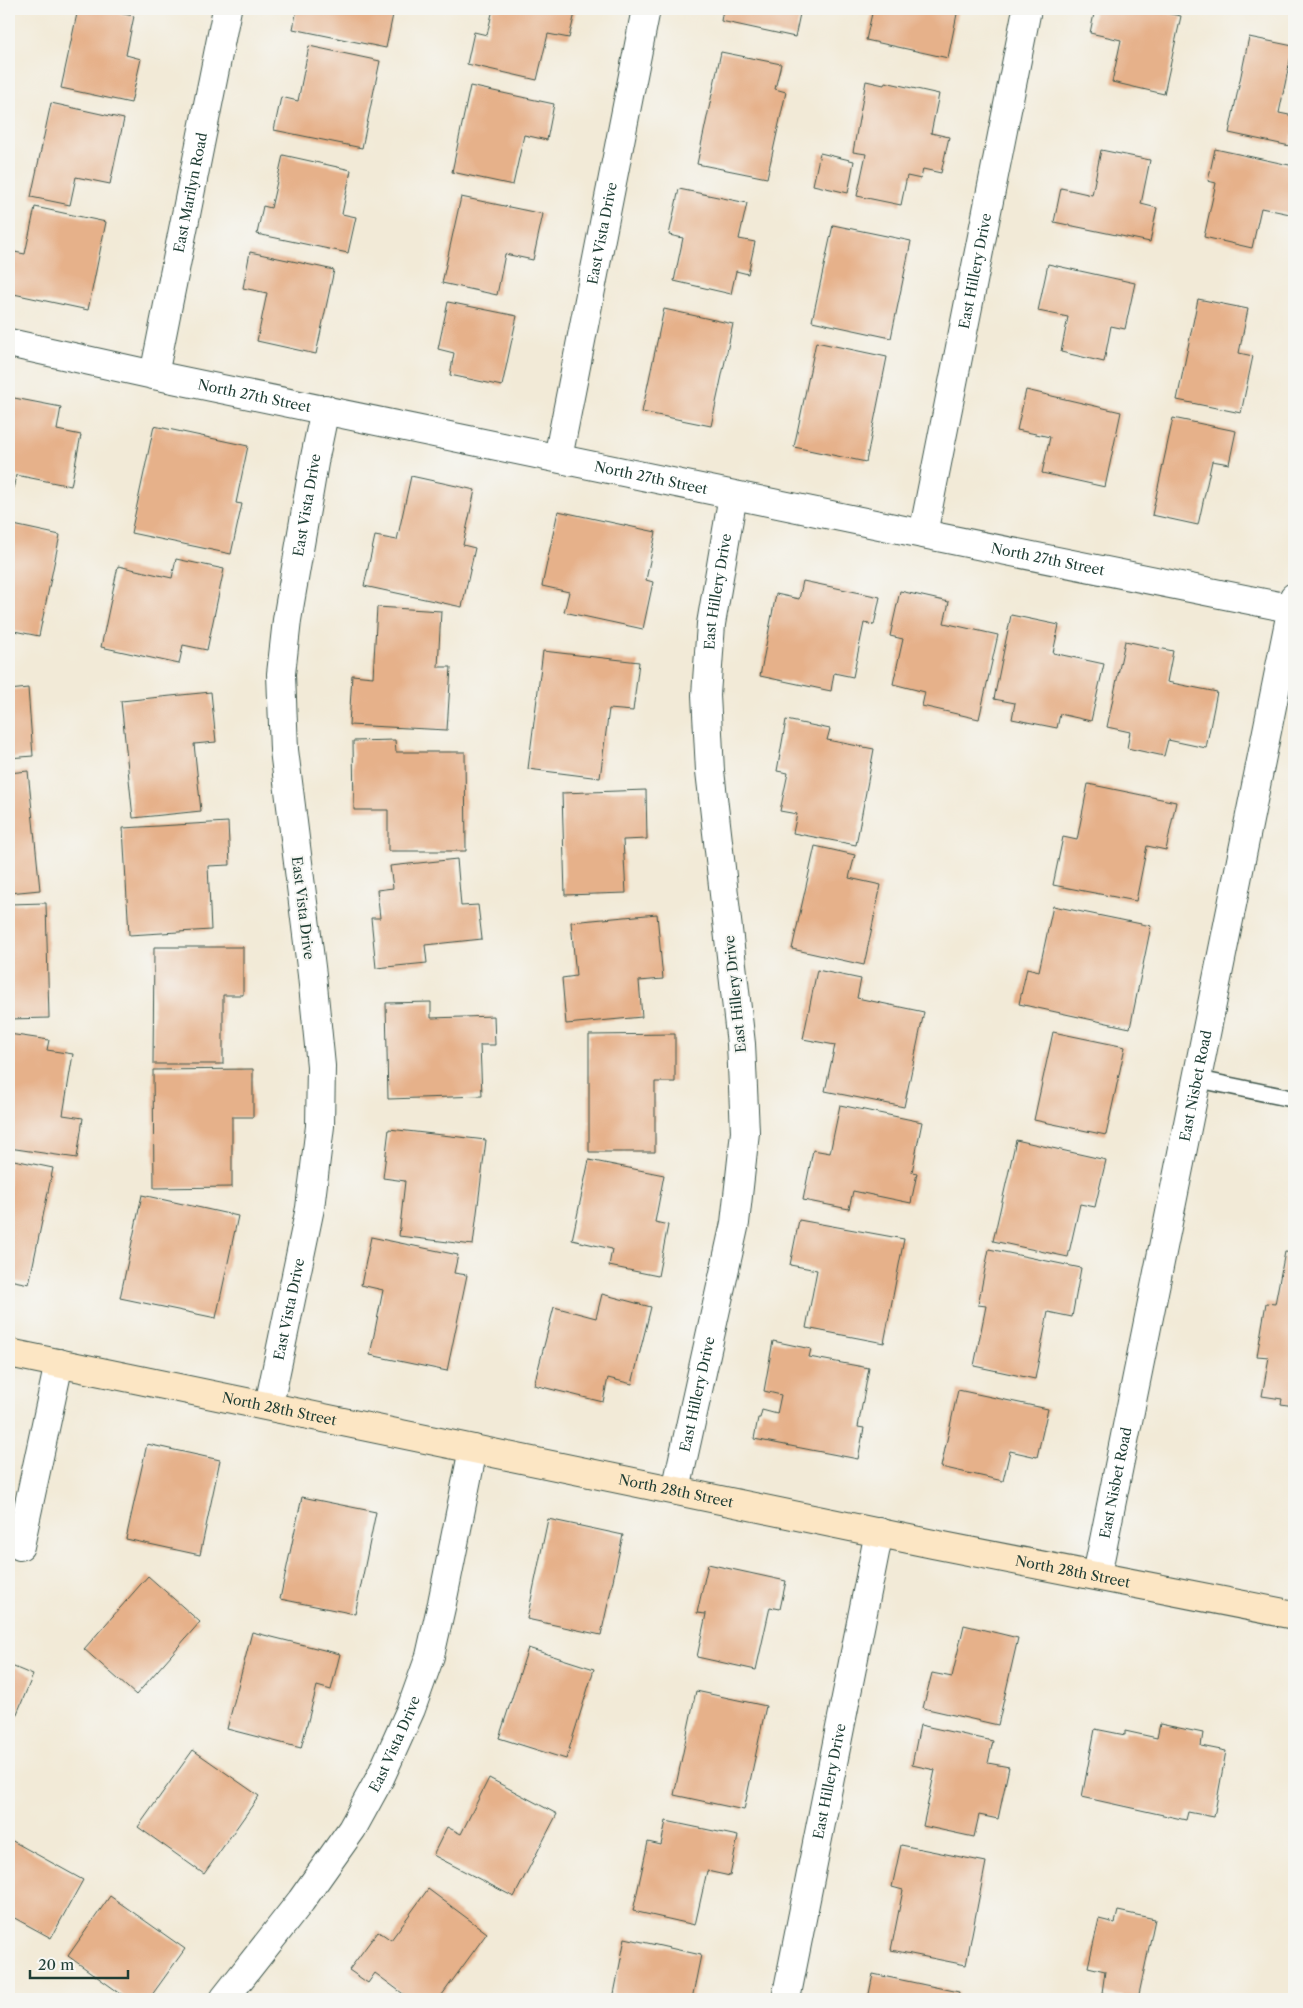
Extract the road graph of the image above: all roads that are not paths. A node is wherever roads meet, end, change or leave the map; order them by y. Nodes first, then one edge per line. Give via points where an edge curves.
1 (227, 9) edge
2 (646, 9) edge
3 (1026, 9) edge
4 (9, 344) edge
5 (154, 375) junction
6 (325, 409) junction
7 (558, 458) junction
8 (734, 495) junction
9 (923, 534) junction
10 (1294, 605) edge
11 (1197, 1079) junction
12 (1294, 1099) edge
13 (9, 1353) edge
14 (59, 1363) junction
15 (269, 1405) junction
16 (473, 1449) junction
17 (676, 1490) junction
18 (879, 1532) junction
19 (20, 1546) dead end
20 (1097, 1575) junction
21 (1294, 1615) edge
22 (224, 1999) edge
23 (786, 1999) edge

1 - 5 street, East Marilyn Road
2 - 7 street, East Vista Drive
3 - 9 street, East Hillery Drive
4 - 5 street, North 27th Street
5 - 6 street, North 27th Street
6 - 7 street, North 27th Street
6 - 15 street, East Vista Drive via 287,620 282,674 284,750 321,1066 320,1126 310,1208
7 - 8 street, North 27th Street
8 - 9 street, North 27th Street
8 - 17 street, East Hillery Drive via 711,624 706,695 710,771 741,1044 745,1132 735,1222
9 - 10 street, North 27th Street
10 - 11 street, East Nisbet Road
11 - 12 lane
11 - 20 street, East Nisbet Road
13 - 14 street, North 28th Street
14 - 15 street, North 28th Street
14 - 19 street
15 - 16 street, North 28th Street
16 - 17 street, North 28th Street
16 - 22 street, East Vista Drive via 430,1656 380,1778 352,1829 301,1902
17 - 18 street, North 28th Street
18 - 20 street, North 28th Street
18 - 23 street, East Hillery Drive
20 - 21 street, North 28th Street

